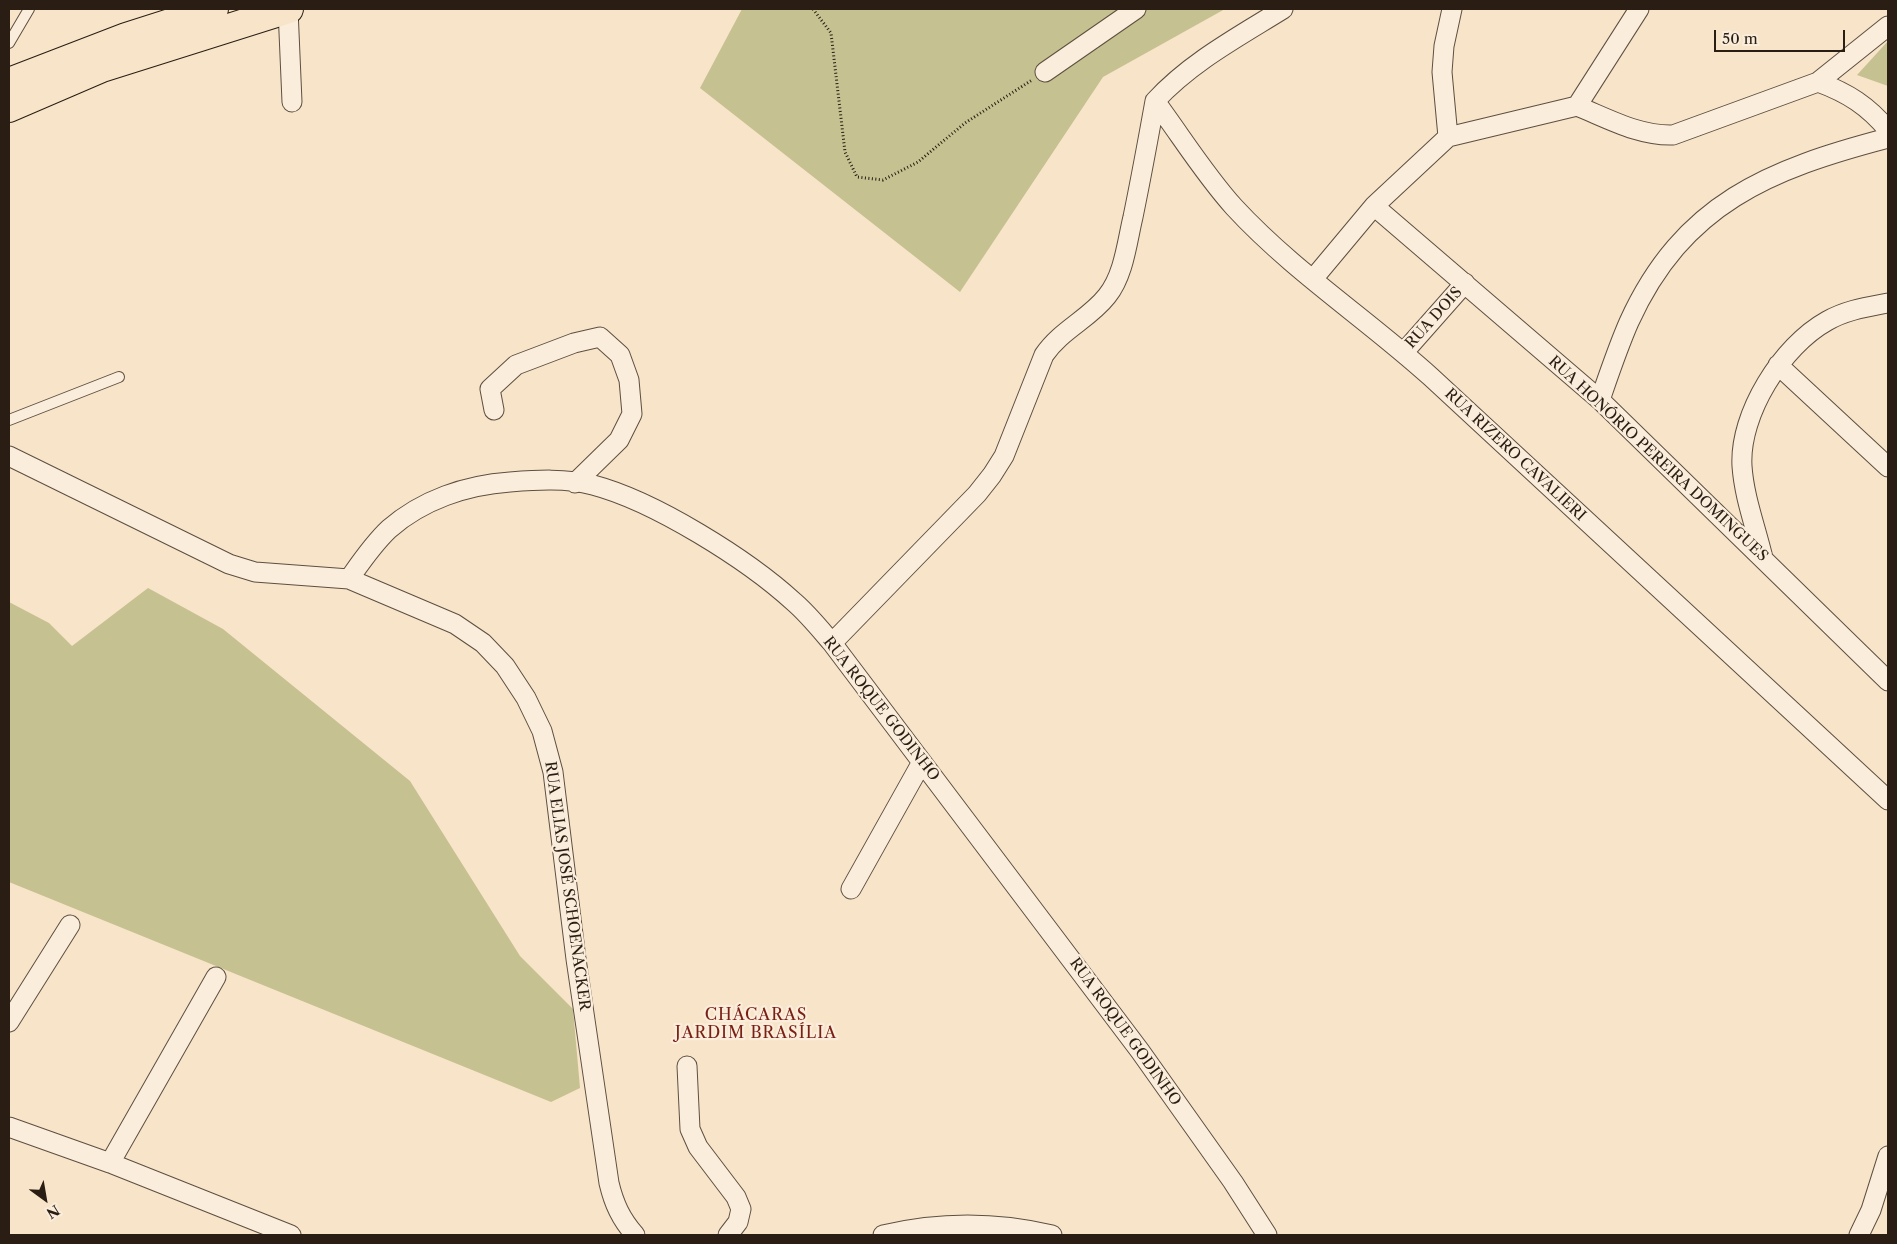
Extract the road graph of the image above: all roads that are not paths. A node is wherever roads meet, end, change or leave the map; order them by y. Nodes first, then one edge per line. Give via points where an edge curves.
1 (29, 9) edge
2 (214, 9) edge
3 (288, 9) edge
4 (1136, 9) edge
5 (1283, 9) edge
6 (1452, 9) edge
7 (1638, 9) edge
8 (1888, 26) edge
9 (9, 43) edge
10 (1045, 72) road end
11 (9, 82) edge
12 (1818, 82) junction
13 (1155, 101) junction
14 (292, 102) dead end
15 (1577, 106) junction
16 (9, 108) edge
17 (1888, 130) edge
18 (1448, 137) junction
19 (1888, 138) edge
20 (1374, 206) junction
21 (1312, 279) junction
22 (1465, 283) junction
23 (1888, 303) edge
24 (1404, 352) junction
25 (1778, 365) junction
26 (119, 377) dead end
27 (1600, 400) junction
28 (494, 410) dead end
29 (9, 420) edge
30 (9, 456) edge
31 (1888, 466) edge
32 (575, 483) junction
33 (1764, 559) junction
34 (349, 579) junction
35 (832, 643) junction
36 (1888, 681) edge
37 (922, 762) junction
38 (1888, 800) edge
39 (851, 889) dead end
40 (70, 925) dead end
41 (216, 976) dead end
42 (9, 1022) edge
43 (687, 1066) dead end
44 (9, 1127) edge
45 (1888, 1156) edge
46 (110, 1163) junction
47 (291, 1235) edge
48 (635, 1235) edge
49 (728, 1235) edge
50 (883, 1235) edge
51 (1052, 1235) edge
52 (1267, 1235) edge
53 (1859, 1235) edge

1 - 9 lane
2 - 11 highway via 117,40
3 - 14 street
3 - 16 highway via 102,68
4 - 10 street
5 - 13 street via 1192,66
6 - 18 street via 1442,72
7 - 15 street
8 - 12 street
12 - 15 street via 1673,135 1654,136
12 - 17 street via 1862,102
13 - 21 street, RUA RIZERO CAVALIERI via 1234,207
13 - 35 street via 1126,245 1108,295 1048,349 1004,456 978,494
15 - 18 street
18 - 20 street
19 - 27 street via 1798,164 1724,202 1704,218 1662,265 1645,292 1626,330
20 - 21 street
20 - 22 street, RUA HONÓRIO PEREIRA DOMINGUES
21 - 24 street, RUA RIZERO CAVALIERI
22 - 24 street, RUA DOIS
22 - 27 street, RUA HONÓRIO PEREIRA DOMINGUES
23 - 25 street via 1854,310 1827,321 1805,336
24 - 38 street, RUA RIZERO CAVALIERI
25 - 31 street
25 - 33 street via 1753,411 1742,446 1745,486
26 - 29 lane
27 - 33 street, RUA HONÓRIO PEREIRA DOMINGUES
28 - 32 street via 490,389 516,365 574,343 600,337 620,355 630,380 632,414 619,440
30 - 34 street, RUA ELIAS JOSÉ SCHOENACKER via 229,564 255,572
32 - 34 street, RUA ROQUE GODINHO via 530,480 490,483 432,501 407,515 375,542
32 - 35 street, RUA ROQUE GODINHO via 623,495 659,512 742,562 795,602
33 - 36 street, RUA HONÓRIO PEREIRA DOMINGUES
34 - 48 street, RUA ELIAS JOSÉ SCHOENACKER via 455,624 483,643 505,666 526,698 542,732 554,772 576,960 609,1183 618,1212
35 - 37 street, RUA ROQUE GODINHO
37 - 39 street
37 - 52 street, RUA ROQUE GODINHO via 1140,1051
40 - 42 street
41 - 46 street
43 - 49 street via 690,1129 698,1147 736,1197 741,1209 738,1222
44 - 46 street
45 - 53 street via 1881,1185
46 - 47 street
50 - 51 street via 965,1225

